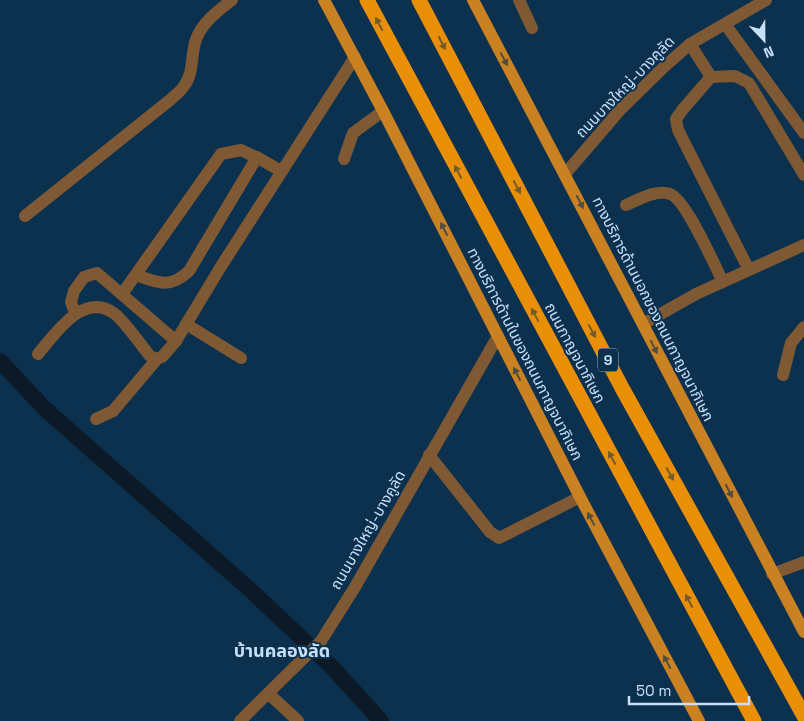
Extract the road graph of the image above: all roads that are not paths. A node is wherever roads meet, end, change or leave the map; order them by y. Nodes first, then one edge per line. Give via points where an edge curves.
1 (232, 0) edge
2 (324, 0) edge
3 (366, 0) edge
4 (419, 0) edge
5 (473, 0) edge
6 (519, 0) edge
7 (766, 0) edge
8 (725, 24) junction
9 (532, 28) dead end
10 (690, 44) junction
11 (355, 57) junction
12 (711, 77) junction
13 (384, 111) junction
14 (804, 133) edge
15 (257, 157) junction
16 (344, 159) dead end
17 (281, 171) junction
18 (565, 174) junction
19 (804, 175) edge
20 (626, 205) dead end
21 (25, 216) dead end
22 (804, 245) edge
23 (749, 270) junction
24 (136, 275) junction
25 (723, 282) junction
26 (122, 294) junction
27 (75, 313) junction
28 (186, 324) junction
29 (643, 324) junction
30 (804, 327) edge
31 (498, 336) junction
32 (176, 341) junction
33 (38, 354) dead end
34 (241, 358) dead end
35 (158, 359) junction
36 (782, 375) dead end
37 (96, 419) dead end
38 (429, 455) junction
39 (580, 497) junction
40 (804, 562) edge
41 (772, 574) junction
42 (804, 632) edge
43 (269, 694) junction
44 (804, 716) edge
45 (240, 721) edge
46 (298, 721) edge
47 (698, 721) edge
48 (754, 721) edge

1 - 21 street via 204,24 196,38 190,75 184,86
2 - 11 main road, ทางบริการด้านในของถนนกาญจนาภิเษก
48 -> 3 highway, ถนนกาญจนาภิเษก
4 -> 44 highway, ถนนกาญจนาภิเษก / 9 via 622,388
5 -> 18 main road, ทางบริการด้านนอกของถนนกาญจนาภิเษก
6 - 9 street
7 - 8 street, ถนนบางใหญ่-บางคูลัด
8 - 10 street, ถนนบางใหญ่-บางคูลัด
8 - 14 street
10 - 12 street
10 - 18 street, ถนนบางใหญ่-บางคูลัด via 620,110
11 - 13 main road, ทางบริการด้านในของถนนกาญจนาภิเษก
11 - 17 street
12 - 19 street via 735,76 749,83
12 - 23 street via 676,120 678,130
13 - 16 street via 353,133
31 -> 13 main road, ทางบริการด้านในของถนนกาญจนาภิเษก
15 - 17 street
15 - 24 street via 241,150 221,154
15 - 24 street via 189,271 180,280 161,284
17 - 28 street
18 -> 29 main road, ทางบริการด้านนอกของถนนกาญจนาภิเษก
20 - 25 street via 647,196 671,194 693,222
22 - 23 street
23 - 25 street
24 - 26 street
25 - 29 street
26 - 27 street via 97,273 84,277 74,290 71,302
26 - 32 street
27 - 33 street
27 - 35 street via 99,307 114,314 150,356
28 - 32 street
28 - 34 street
29 -> 41 main road, ทางบริการด้านนอกของถนนกาญจนาภิเษก
30 - 36 street via 791,343
31 - 38 street, ถนนบางใหญ่-บางคูลัด
39 -> 31 main road, ทางบริการด้านในของถนนกาญจนาภิเษก
32 - 35 street
35 - 37 street via 112,411
38 - 39 street via 490,532 499,538
38 - 43 street, ถนนบางใหญ่-บางคูลัด via 322,641
47 -> 39 main road, ทางบริการด้านในของถนนกาญจนาภิเษก
40 - 41 street
41 - 42 main road, ทางบริการด้านนอกของถนนกาญจนาภิเษก
43 - 45 street, ถนนบางใหญ่-บางคูลัด
43 - 46 street

